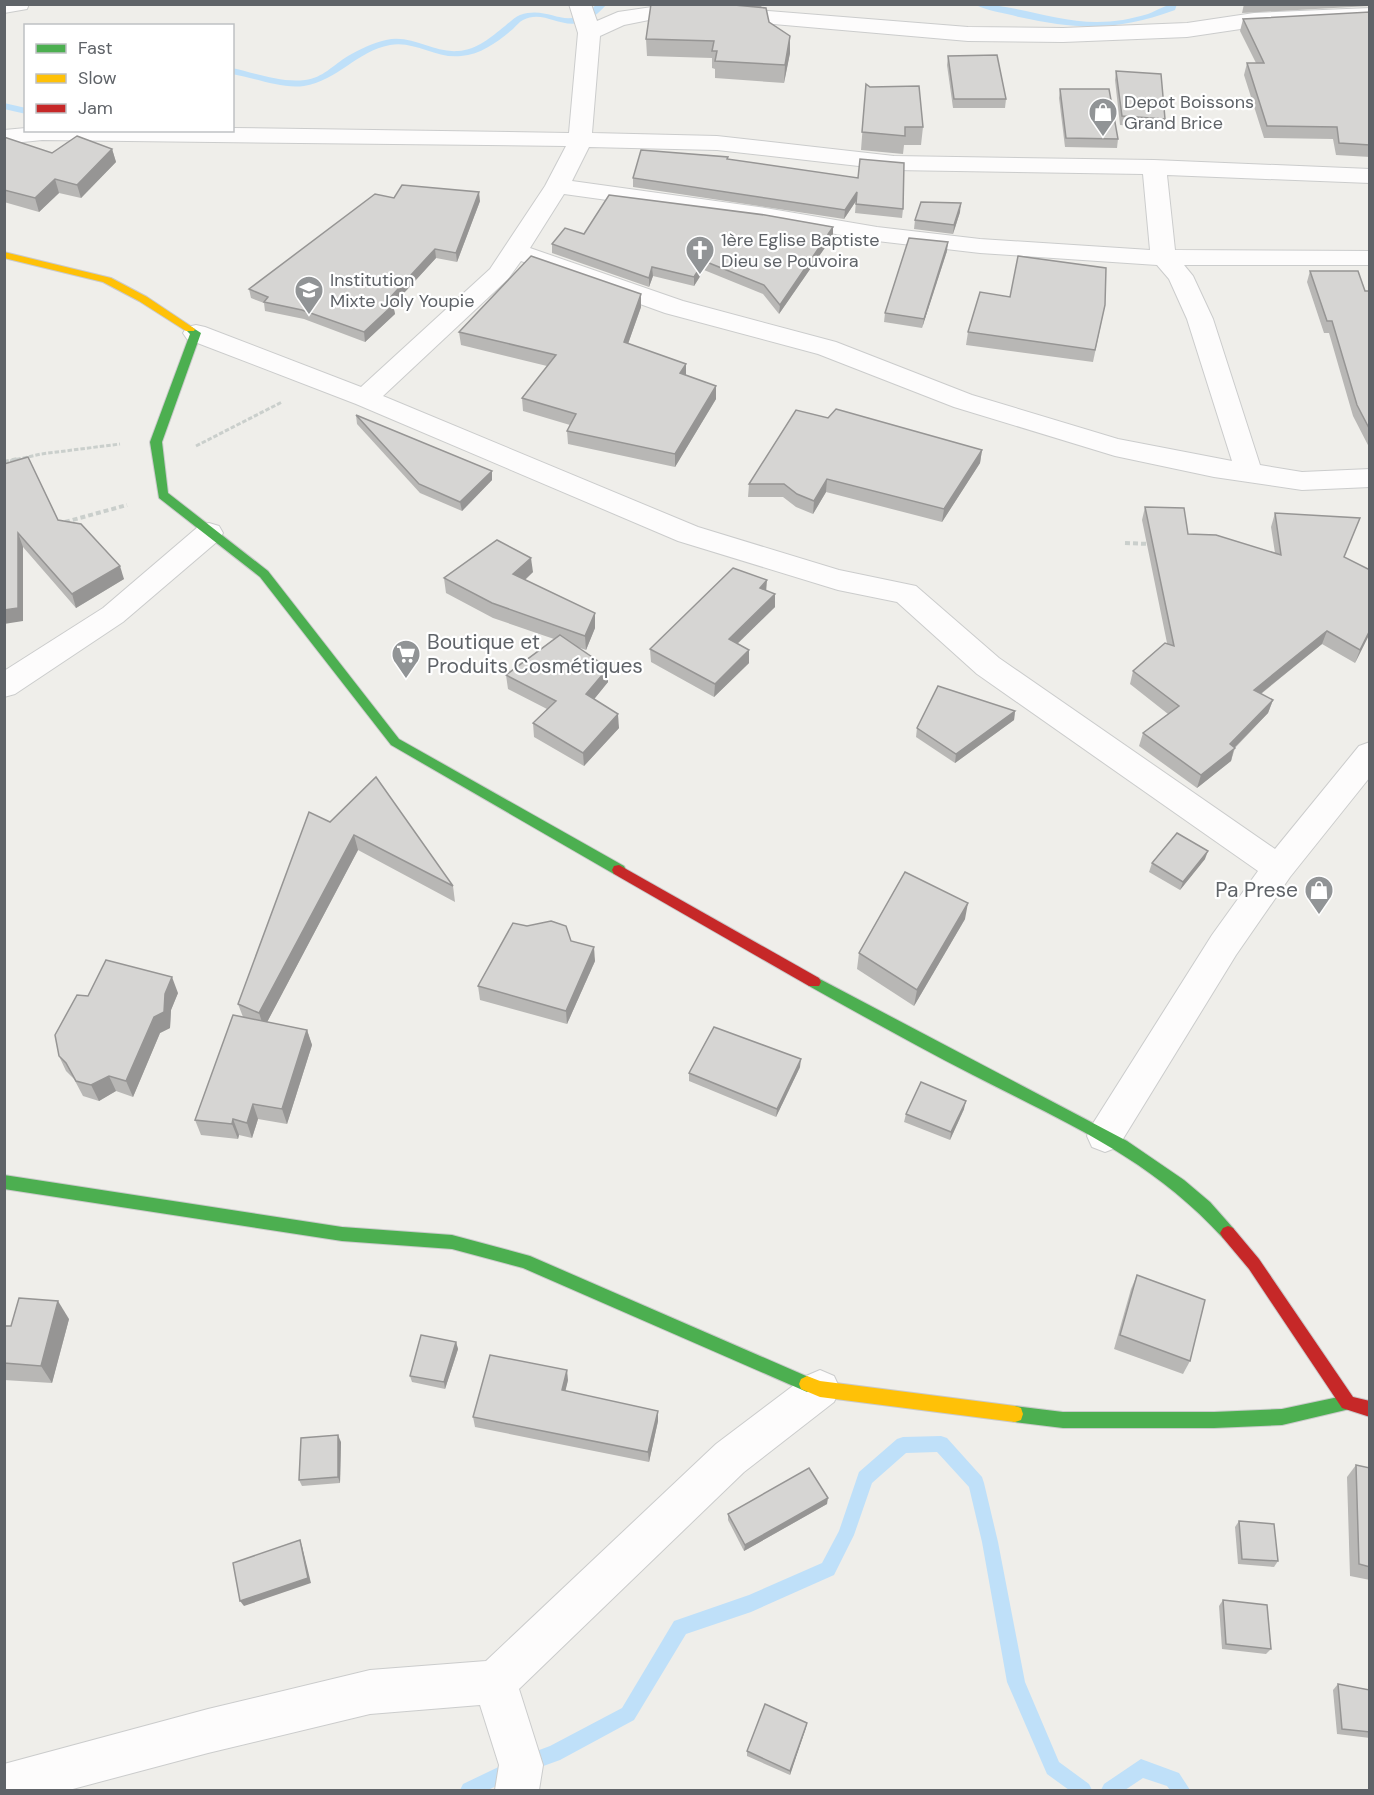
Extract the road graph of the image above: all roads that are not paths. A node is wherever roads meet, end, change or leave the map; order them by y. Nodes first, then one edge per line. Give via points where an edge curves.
1 (19, 4) edge
2 (580, 4) edge
3 (4, 8) edge
4 (1370, 14) edge
5 (589, 33) junction
6 (4, 136) edge
7 (580, 141) junction
8 (1154, 166) junction
9 (1370, 176) edge
10 (557, 186) junction
11 (516, 251) junction
12 (4, 255) edge
13 (1163, 257) junction
14 (1370, 258) edge
15 (196, 333) junction
16 (365, 398) junction
17 (1249, 472) junction
18 (1370, 478) edge
19 (209, 533) junction
20 (4, 686) edge
21 (1370, 754) edge
22 (1278, 868) junction
23 (1105, 1136) junction
24 (4, 1182) edge
25 (820, 1389) junction
26 (1348, 1403) junction
27 (1370, 1409) edge
28 (495, 1682) junction
29 (4, 1786) edge
30 (517, 1791) edge

1 - 3 street
2 - 5 street
4 - 5 street via 1254,20 1187,30 1063,35 968,34 704,12 659,12 618,18
5 - 7 street
6 - 7 street via 390,136
7 - 8 street via 743,143 894,163
7 - 10 street
8 - 9 street
8 - 13 street
10 - 11 street
10 - 13 street via 877,234 980,246
11 - 16 street via 499,274
11 - 17 street via 674,308 826,348 963,401 1115,447
12 - 15 street via 107,280
13 - 14 street
13 - 17 street via 1180,276 1200,319
15 - 16 street
15 - 19 street via 156,442 162,495
16 - 22 street via 688,534 838,580 906,593 988,666
17 - 18 street via 1302,481
19 - 20 street via 112,615
19 - 23 street via 264,574 395,742 907,1035
21 - 22 street
22 - 23 street via 1224,945
23 - 26 street via 1167,1173 1213,1214 1254,1264
24 - 25 street via 342,1234 452,1242 525,1261
25 - 26 street via 1063,1420 1282,1417
25 - 28 street via 730,1458
26 - 27 street
28 - 29 street via 370,1692
28 - 30 street via 521,1765

